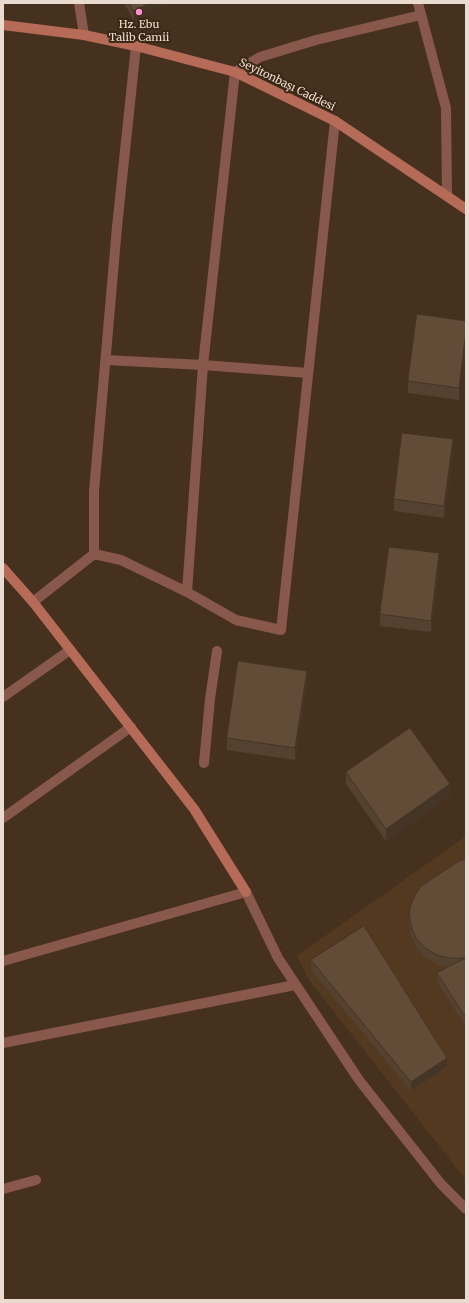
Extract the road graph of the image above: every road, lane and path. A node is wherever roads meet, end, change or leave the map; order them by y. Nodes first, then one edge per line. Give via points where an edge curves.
1 (79, 3) edge
2 (418, 3) edge
3 (421, 15) junction
4 (3, 25) edge
5 (84, 35) junction
6 (136, 46) junction
7 (235, 72) junction
8 (335, 121) junction
9 (447, 195) junction
10 (466, 209) edge
11 (106, 360) junction
12 (204, 364) junction
13 (308, 373) junction
14 (94, 554) junction
15 (5, 574) edge
16 (187, 592) junction
17 (33, 602) junction
18 (70, 650) junction
19 (217, 651) dead end
20 (3, 697) edge
21 (130, 727) junction
22 (204, 763) dead end
23 (3, 818) edge
24 (246, 892) junction
25 (3, 961) edge
26 (295, 985) junction
27 (3, 1043) edge
28 (36, 1180) dead end
29 (3, 1189) edge
30 (466, 1209) edge

1 - 5 street
2 - 3 street
3 - 7 street via 316,40 260,57
3 - 9 street via 446,108
4 - 5 street, Seyitonbaşı Caddesi
5 - 6 street, Seyitonbaşı Caddesi
6 - 7 street, Seyitonbaşı Caddesi
6 - 11 street
7 - 8 street, Seyitonbaşı Caddesi
7 - 12 street
8 - 9 street, Seyitonbaşı Caddesi
8 - 13 street
9 - 10 street, Seyitonbaşı Caddesi
11 - 12 street
11 - 14 street via 94,491
12 - 13 street
12 - 16 street
13 - 16 street via 281,630 236,620
14 - 16 street via 121,560
14 - 17 street
15 - 17 street
17 - 18 street
18 - 20 street
18 - 21 street
19 - 22 street
21 - 23 street
21 - 24 street via 194,809
24 - 25 street
24 - 26 street via 278,958
26 - 27 street
26 - 30 street via 359,1080 441,1184
28 - 29 street

